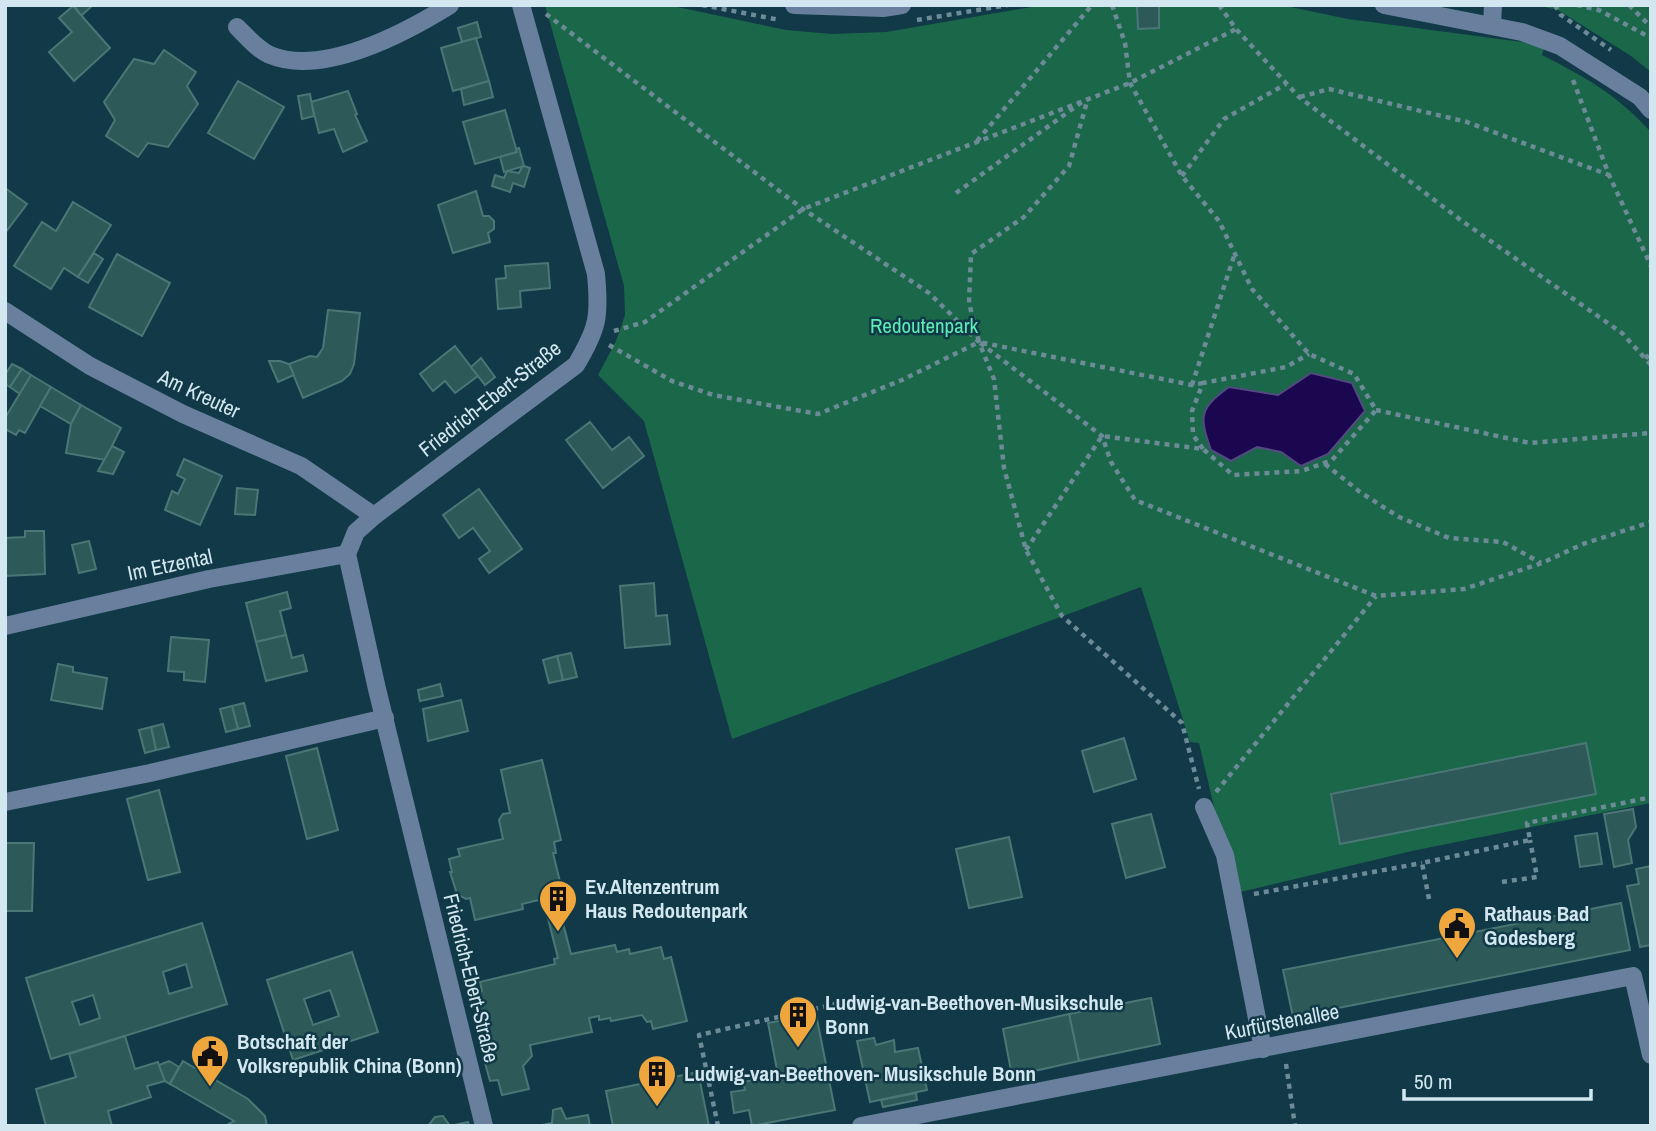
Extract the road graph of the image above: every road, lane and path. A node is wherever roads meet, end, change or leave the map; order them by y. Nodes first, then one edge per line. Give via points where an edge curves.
1 (450, 5) edge
2 (521, 5) edge
3 (793, 5) edge
4 (902, 5) edge
5 (1092, 5) edge
6 (1112, 5) edge
7 (1219, 5) edge
8 (1384, 5) edge
9 (1493, 5) edge
10 (1577, 5) edge
11 (1629, 5) edge
12 (1597, 8) edge
13 (545, 13) dead end
14 (1492, 25) junction
15 (237, 27) dead end
16 (1651, 27) edge
17 (1236, 29) junction
18 (1651, 38) edge
19 (1560, 46) junction
20 (1130, 83) junction
21 (1286, 83) junction
22 (1299, 97) junction
23 (1088, 98) junction
24 (1651, 110) edge
25 (977, 141) junction
26 (1609, 175) junction
27 (1182, 176) junction
28 (956, 193) dead end
29 (803, 209) junction
30 (1234, 256) junction
31 (1651, 266) edge
32 (5, 311) edge
33 (593, 336) junction
34 (979, 342) junction
35 (1651, 350) edge
36 (1309, 354) junction
37 (1646, 359) junction
38 (1651, 365) edge
39 (1203, 383) junction
40 (1192, 385) junction
41 (1377, 410) junction
42 (1651, 433) edge
43 (1102, 436) junction
44 (1203, 449) junction
45 (1324, 463) junction
46 (374, 516) junction
47 (1651, 522) edge
48 (1026, 550) junction
49 (347, 554) junction
50 (1542, 563) junction
51 (1376, 596) junction
52 (5, 626) edge
53 (385, 718) junction
54 (1647, 798) dead end
55 (5, 802) edge
56 (1204, 807) junction
57 (1530, 840) junction
58 (1422, 863) junction
59 (1502, 883) dead end
60 (1233, 898) junction
61 (1429, 899) dead end
62 (836, 1004) dead end
63 (1283, 1045) junction
64 (1263, 1049) junction
65 (1651, 1055) edge
66 (484, 1126) edge
67 (718, 1126) edge
68 (861, 1126) edge
69 (1295, 1126) edge

1 - 15 street via 352,53 317,62 290,61 267,53
2 - 33 street, Friedrich-Ebert-Straße via 596,274 599,306
3 - 4 street
5 - 25 path
6 - 20 path via 1125,43
7 - 17 path
8 - 14 street
9 - 14 street
10 - 12 path
11 - 16 path
12 - 18 path
13 - 29 path
14 - 19 street
17 - 20 path
17 - 21 path
19 - 24 street via 1640,97
19 - 26 path
20 - 23 path
20 - 27 path
21 - 22 path
21 - 27 path via 1224,119
22 - 26 path via 1329,89 1467,122
22 - 37 path via 1462,221 1622,333
23 - 25 path
23 - 28 path
23 - 34 path via 1069,166 1024,217 971,254 969,303
25 - 29 path
26 - 31 path
27 - 30 path via 1219,221
29 - 33 path via 645,323
29 - 34 path via 929,293
30 - 36 path via 1252,289
30 - 40 path
32 - 46 street, Am Kreuter via 90,366 183,414 301,466
33 - 34 path via 672,381 713,395 818,414
33 - 46 street, Friedrich-Ebert-Straße via 576,365
34 - 40 path
34 - 43 path
34 - 48 path via 994,379 1004,467
35 - 37 path
36 - 39 path via 1286,367
36 - 41 path via 1354,374
37 - 38 path
39 - 40 path
39 - 44 path via 1192,411 1193,435
41 - 42 path via 1530,443
41 - 45 path via 1332,460
43 - 44 path
43 - 48 path
43 - 51 path via 1111,462 1135,500
44 - 45 path via 1233,475 1301,471
45 - 50 path via 1399,517 1449,538 1503,542
46 - 49 street, Friedrich-Ebert-Straße via 356,533
47 - 50 path
48 - 56 path via 1062,616 1182,723
49 - 52 street, Im Etzental via 209,579
49 - 53 street, Friedrich-Ebert-Straße
50 - 51 path via 1464,589
51 - 56 path
53 - 55 street
53 - 66 street, Friedrich-Ebert-Straße
54 - 57 path via 1527,823
56 - 60 street via 1225,855
57 - 58 path
57 - 59 path via 1536,877
58 - 60 path
58 - 61 path
60 - 64 street
62 - 67 path via 699,1035
63 - 64 street, Kurfürstenallee
63 - 65 street, Kurfürstenallee via 1633,976
63 - 69 path
64 - 68 street, Kurfürstenallee

